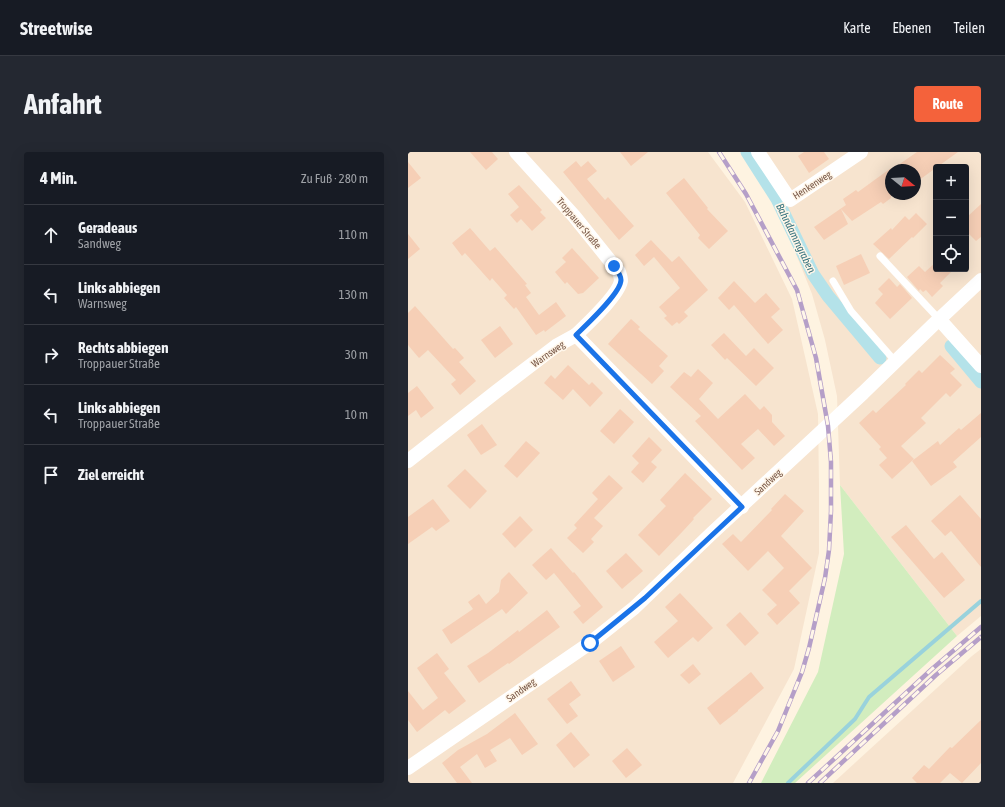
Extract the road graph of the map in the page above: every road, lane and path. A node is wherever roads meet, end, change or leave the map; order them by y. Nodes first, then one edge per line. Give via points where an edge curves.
1 (516, 152) edge
2 (758, 152) edge
3 (861, 152) edge
4 (880, 256) dead end
5 (981, 280) edge
6 (833, 281) dead end
7 (939, 319) junction
8 (576, 335) junction
9 (895, 362) junction
10 (981, 366) edge
11 (408, 461) edge
12 (742, 507) junction
13 (408, 768) edge

1 - 8 street, Troppauer Straße via 574,216 619,272 621,280 614,295
2 - 3 street, Henkenweg via 790,200
4 - 7 lane
5 - 7 street, Sandweg
6 - 9 lane via 851,311
7 - 9 street, Sandweg
7 - 10 street
8 - 11 street, Warnsweg via 556,346
8 - 12 street, Warnsweg
9 - 12 street, Sandweg
12 - 13 street, Sandweg via 645,598 590,643

